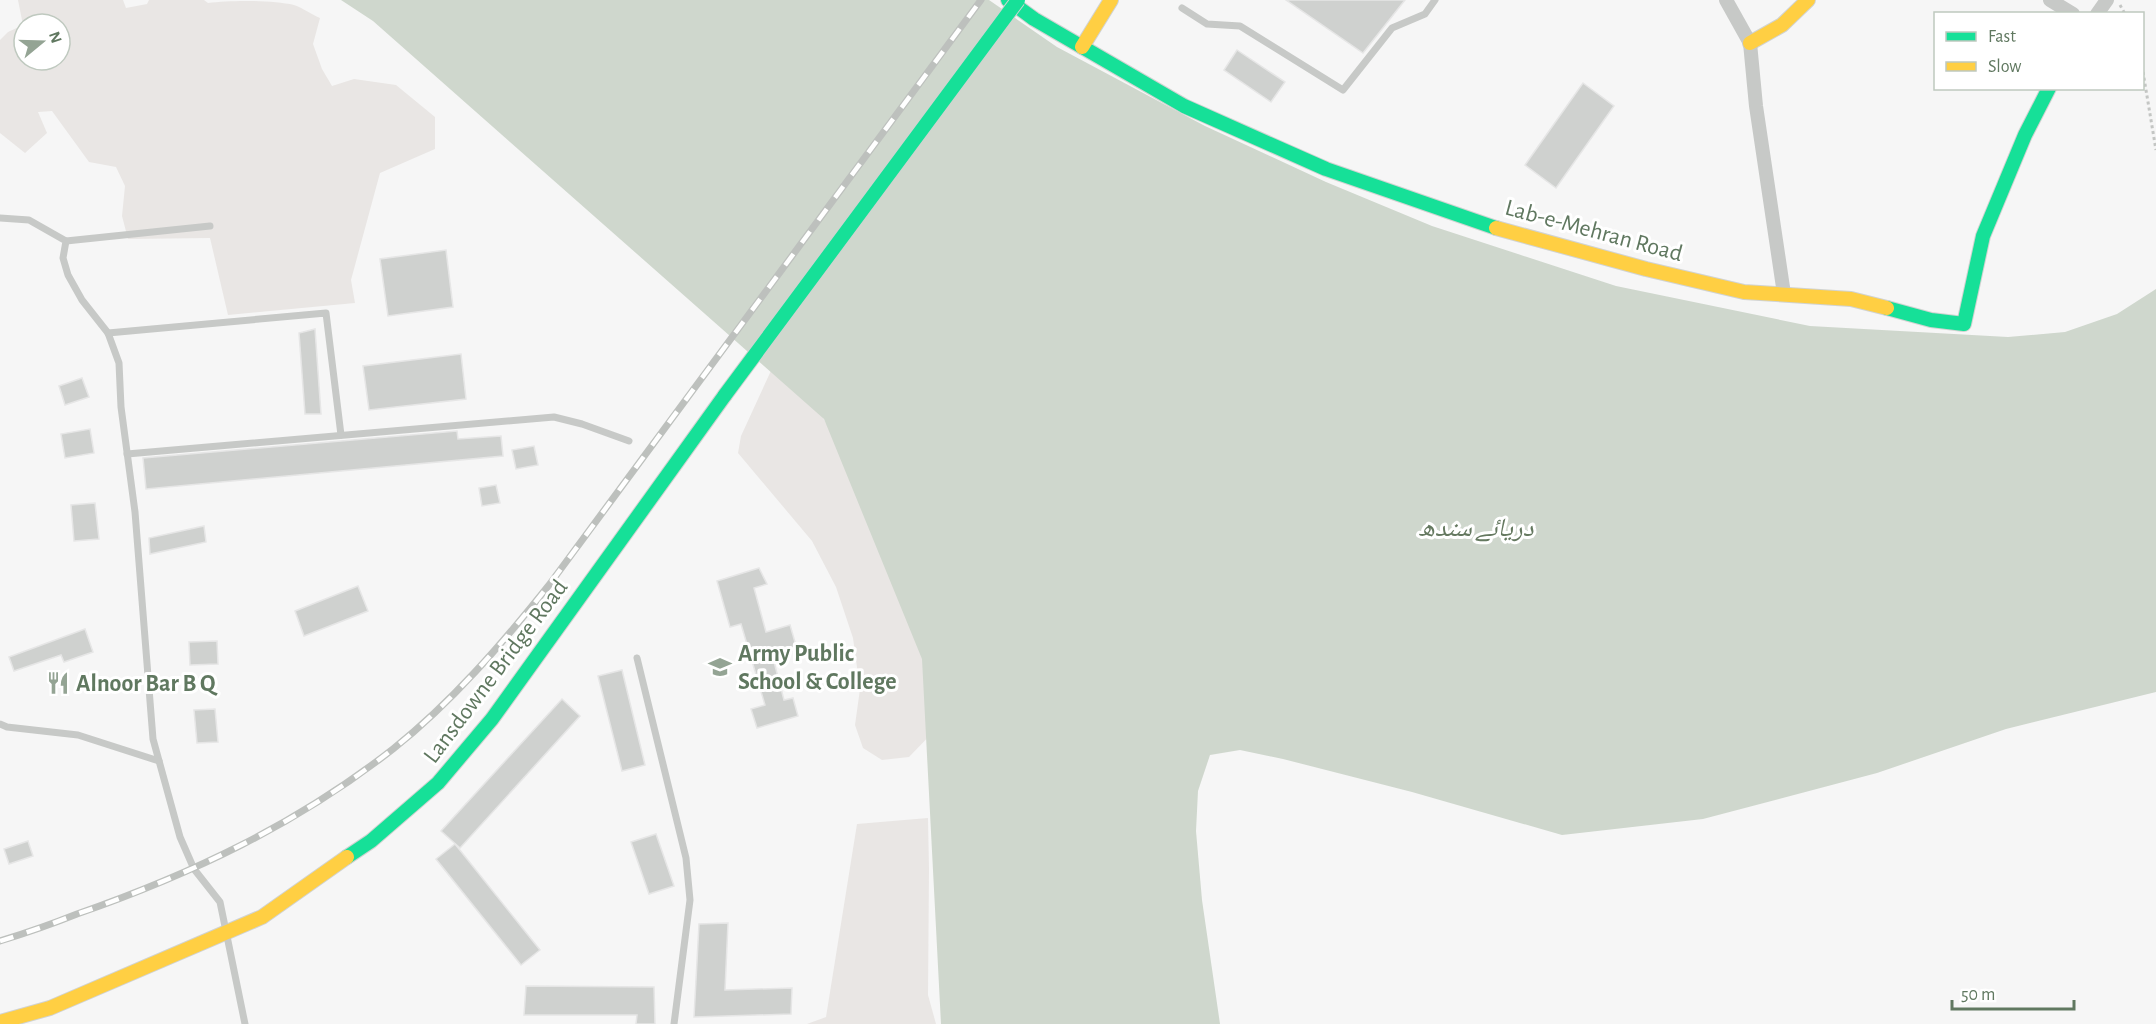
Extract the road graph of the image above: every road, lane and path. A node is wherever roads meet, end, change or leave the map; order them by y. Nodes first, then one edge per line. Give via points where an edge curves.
1 (1008, 0) edge
2 (1018, 0) edge
3 (1111, 0) edge
4 (1436, 0) edge
5 (1726, 0) edge
6 (1808, 0) edge
7 (2050, 0) edge
8 (1182, 8) dead end
9 (2070, 12) edge
10 (1750, 44) junction
11 (1082, 47) junction
12 (2144, 78) edge
13 (2048, 90) edge
14 (2156, 150) edge
15 (0, 218) edge
16 (210, 226) dead end
17 (66, 241) junction
18 (1784, 294) junction
19 (108, 333) junction
20 (341, 435) junction
21 (630, 441) dead end
22 (127, 454) junction
23 (637, 658) dead end
24 (0, 724) edge
25 (159, 760) junction
26 (226, 933) junction
27 (0, 1022) edge
28 (245, 1024) edge
29 (674, 1024) edge

1 - 11 main road, Lab-e-Mehran Road
2 - 26 main road, Lansdowne Bridge Road, bridge via 725,395 492,719 438,783 371,841 262,917
3 - 11 main road
4 - 8 lane via 1425,14 1392,28 1343,90 1240,26 1207,24
5 - 10 street
6 - 10 main road via 1769,35
7 - 9 street
10 - 18 street
11 - 18 main road, Lab-e-Mehran Road via 1184,106 1326,169 1497,228 1634,266 1744,292
12 - 14 path
13 - 18 main road, Lab-e-Mehran Road via 1983,236 1964,324 1931,320 1851,299
15 - 17 lane via 29,220
16 - 17 lane
17 - 19 lane via 63,258 68,275
19 - 20 lane via 326,313
19 - 22 lane via 118,363
20 - 21 lane via 554,417
20 - 22 lane
22 - 25 lane via 153,739
23 - 29 lane via 686,858 690,900
24 - 25 lane via 78,735
25 - 26 lane via 180,837 194,869 220,902
26 - 27 main road, Lansdowne Bridge Road via 50,1008
26 - 28 lane

